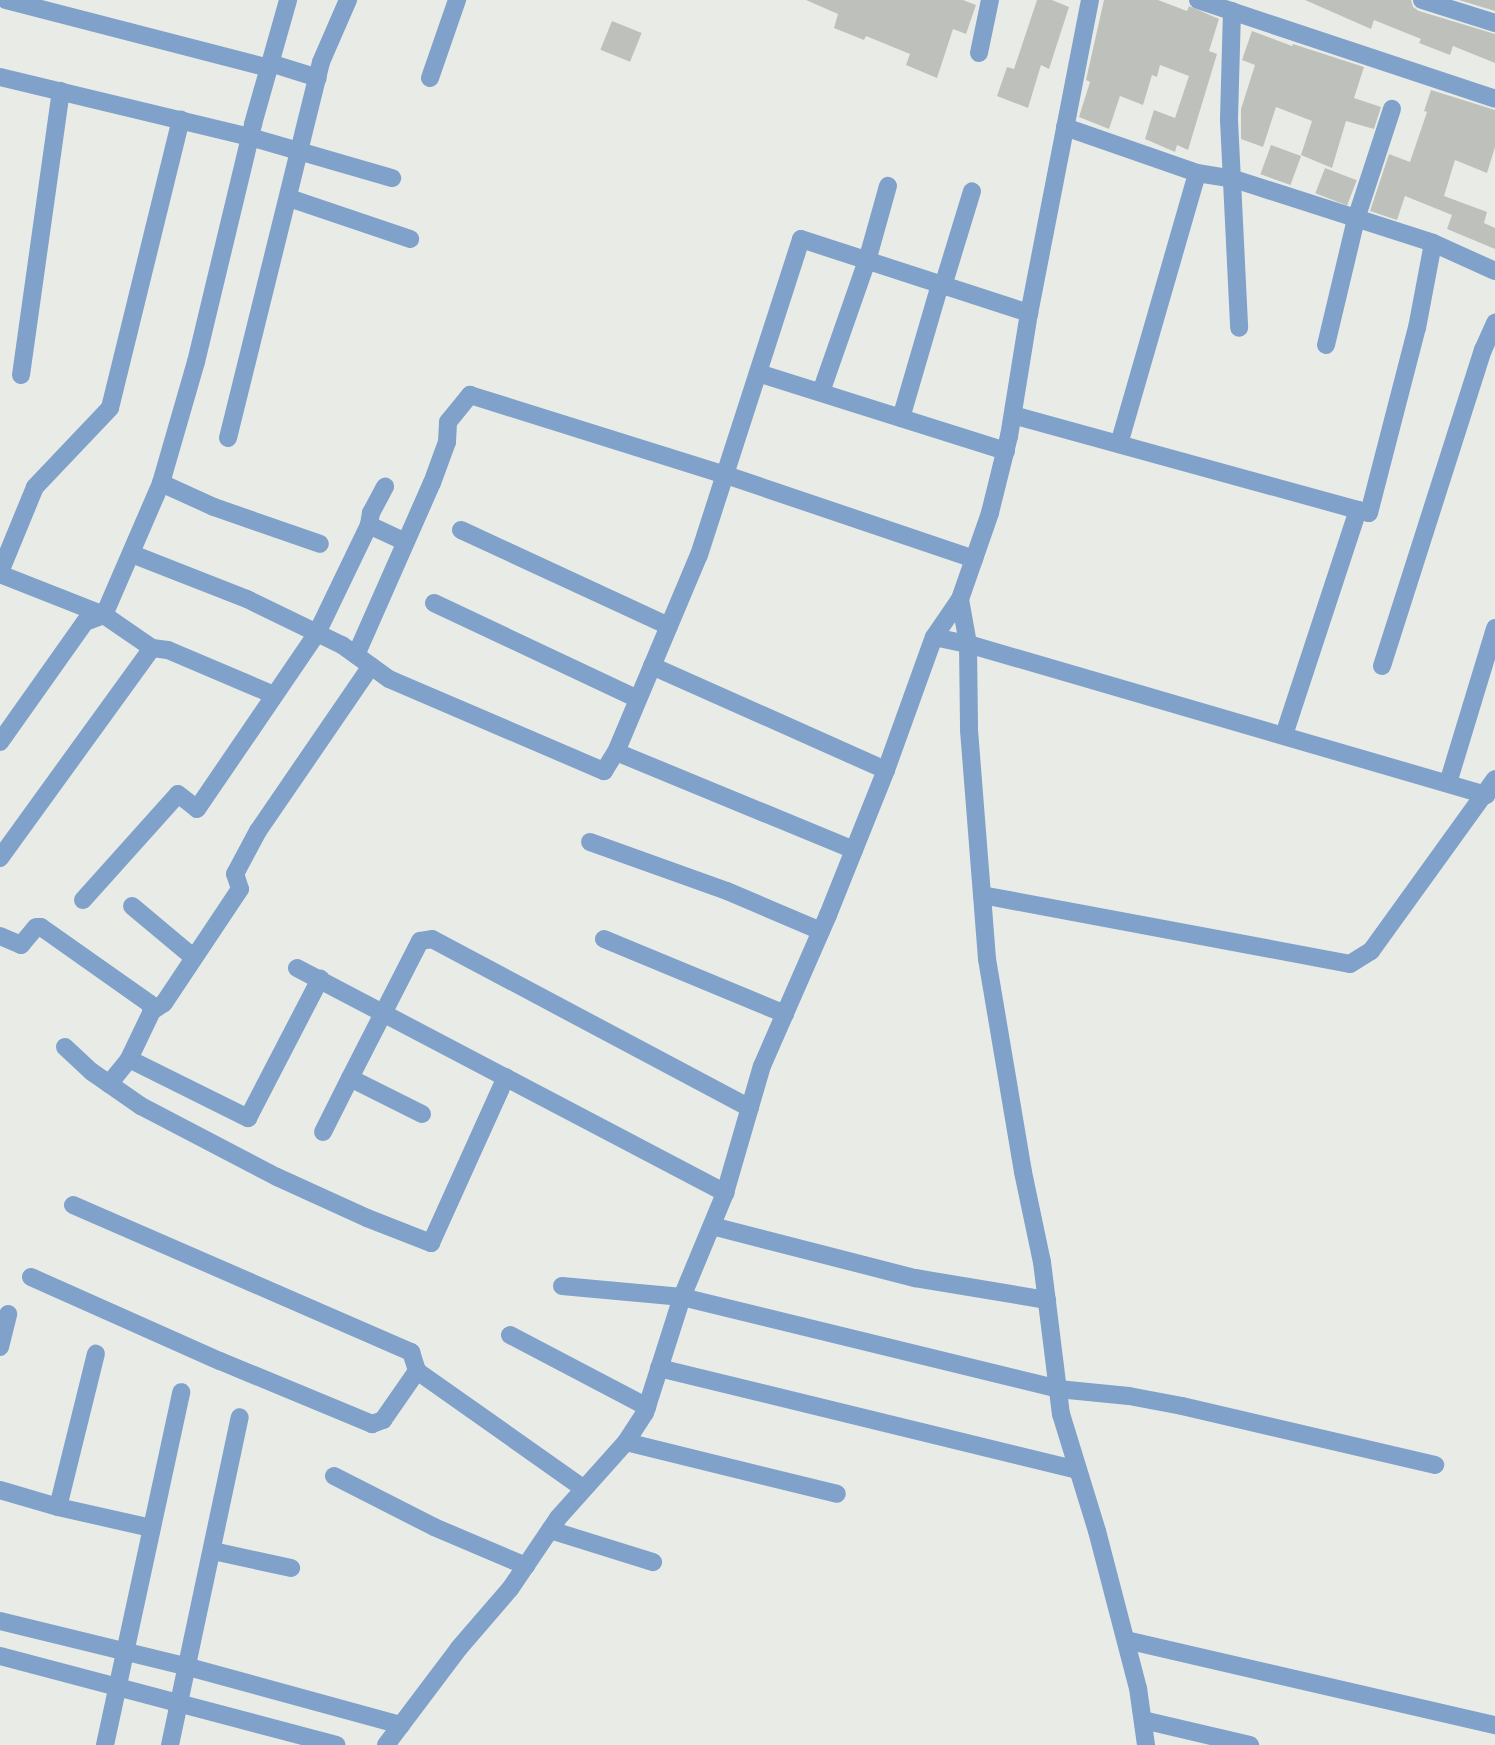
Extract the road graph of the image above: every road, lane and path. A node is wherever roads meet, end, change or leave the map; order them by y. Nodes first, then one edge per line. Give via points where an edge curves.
1 (6, 0) edge
2 (288, 0) edge
3 (348, 0) edge
4 (457, 0) edge
5 (990, 0) edge
6 (1090, 0) edge
7 (1198, 0) edge
8 (1422, 0) edge
9 (1232, 11) junction
10 (1495, 23) edge
11 (979, 53) dead end
12 (269, 66) junction
13 (0, 77) edge
14 (318, 78) junction
15 (430, 78) dead end
16 (61, 91) junction
17 (1495, 99) edge
18 (1392, 109) dead end
19 (181, 120) junction
20 (1065, 128) junction
21 (250, 136) junction
22 (301, 150) junction
23 (1197, 173) junction
24 (392, 178) dead end
25 (1234, 179) junction
26 (888, 186) dead end
27 (972, 191) dead end
28 (289, 198) junction
29 (1356, 219) junction
30 (411, 239) dead end
31 (1433, 243) junction
32 (867, 261) junction
33 (1495, 272) edge
34 (942, 285) junction
35 (1029, 314) junction
36 (1495, 323) edge
37 (1239, 328) dead end
38 (1326, 345) dead end
39 (758, 373) junction
40 (21, 375) dead end
41 (821, 392) junction
42 (1012, 415) junction
43 (901, 418) junction
44 (228, 438) dead end
45 (1119, 444) junction
46 (1006, 451) junction
47 (726, 475) junction
48 (162, 483) junction
49 (385, 487) dead end
50 (1358, 510) junction
51 (369, 525) junction
52 (461, 530) dead end
53 (405, 542) junction
54 (320, 544) dead end
55 (132, 554) junction
56 (974, 559) junction
57 (0, 573) edge
58 (960, 599) junction
59 (434, 603) dead end
60 (104, 615) junction
61 (669, 626) junction
62 (1495, 628) edge
63 (317, 633) junction
64 (934, 637) junction
65 (968, 644) junction
66 (152, 648) junction
67 (356, 655) junction
68 (371, 666) junction
69 (652, 666) junction
70 (1382, 666) dead end
71 (274, 695) junction
72 (638, 699) junction
73 (1284, 735) junction
74 (0, 741) edge
75 (616, 752) junction
76 (886, 770) junction
77 (1448, 783) junction
78 (1490, 787) edge
79 (590, 842) dead end
80 (854, 850) junction
81 (0, 858) edge
82 (982, 895) junction
83 (83, 900) dead end
84 (132, 906) dead end
85 (821, 931) junction
86 (0, 936) edge
87 (604, 939) dead end
88 (194, 957) junction
89 (297, 968) dead end
90 (320, 979) junction
91 (152, 1011) junction
92 (382, 1011) junction
93 (785, 1014) junction
94 (65, 1047) dead end
95 (129, 1059) junction
96 (506, 1077) junction
97 (350, 1078) junction
98 (109, 1084) junction
99 (750, 1108) junction
100 (422, 1114) dead end
101 (323, 1132) dead end
102 (725, 1193) junction
103 (73, 1205) dead end
104 (712, 1226) junction
105 (31, 1277) dead end
106 (562, 1286) dead end
107 (682, 1297) junction
108 (1047, 1300) junction
109 (8, 1314) dead end
110 (510, 1335) dead end
111 (0, 1347) edge
112 (96, 1353) dead end
113 (659, 1368) junction
114 (417, 1371) junction
115 (1058, 1389) junction
116 (181, 1392) dead end
117 (647, 1407) junction
118 (240, 1418) dead end
119 (626, 1442) junction
120 (1435, 1466) dead end
121 (1078, 1470) junction
122 (334, 1476) dead end
123 (584, 1489) junction
124 (0, 1490) edge
125 (837, 1494) dead end
126 (58, 1507) junction
127 (151, 1528) junction
128 (550, 1530) junction
129 (213, 1551) junction
130 (653, 1562) dead end
131 (526, 1566) junction
132 (291, 1568) dead end
133 (0, 1621) edge
134 (1126, 1640) junction
135 (126, 1653) junction
136 (0, 1656) edge
137 (185, 1666) junction
138 (118, 1688) junction
139 (178, 1703) junction
140 (1143, 1720) junction
141 (401, 1725) junction
142 (1495, 1725) edge
143 (105, 1745) edge
144 (170, 1745) edge
145 (336, 1745) edge
146 (386, 1745) edge
147 (1146, 1745) edge
148 (1250, 1745) edge

1 - 12 street
2 - 12 street
3 - 14 street
4 - 15 street
5 - 11 street
6 - 20 street
7 - 9 street
8 - 10 street
9 - 17 street
9 - 25 street via 1229,120
12 - 14 street
12 - 21 street
13 - 16 street
14 - 22 street
16 - 19 street
16 - 40 street
18 - 29 street
19 - 21 street
19 - 57 street via 110,408 35,488
20 - 23 street
20 - 35 street
21 - 22 street
21 - 48 street via 196,362
22 - 24 street
22 - 28 street
23 - 25 street
23 - 45 street
25 - 29 street
25 - 37 street
26 - 32 street
27 - 34 street
28 - 30 street
28 - 44 street
29 - 31 street
29 - 38 street
31 - 33 street
31 - 50 street via 1417,328 1369,513
32 - 34 street
32 - 39 street via 801,239
32 - 41 street
34 - 35 street
34 - 43 street
35 - 42 street
36 - 70 street
39 - 41 street
39 - 47 street
41 - 43 street
42 - 45 street
42 - 46 street
43 - 46 street
45 - 50 street
46 - 56 street
47 - 53 street via 471,395 448,422 447,442
47 - 56 street
47 - 61 street
48 - 54 street via 214,507
48 - 55 street
49 - 51 street
50 - 73 street
51 - 53 street
51 - 63 street
52 - 61 street
53 - 67 street
55 - 60 street
55 - 63 street via 247,599
56 - 58 street
57 - 60 street
58 - 64 street
58 - 65 street
59 - 72 street
60 - 66 street
60 - 74 street via 86,622
61 - 69 street
62 - 77 street
63 - 67 street
63 - 71 street
64 - 65 street
64 - 76 street
65 - 73 street
65 - 82 street via 969,730
66 - 71 street via 168,650
66 - 81 street
67 - 68 street
68 - 75 street via 389,679 604,771
68 - 88 street via 258,831 235,874 240,889
69 - 72 street
69 - 76 street
71 - 83 street via 197,809 178,794
72 - 75 street
73 - 77 street
75 - 80 street
76 - 80 street
77 - 78 street
78 - 82 street via 1371,951 1350,964
79 - 85 street via 727,891
80 - 85 street
82 - 108 street via 987,959
84 - 88 street
85 - 93 street
86 - 91 street via 21,945 36,927 41,927 150,1004
87 - 93 street
88 - 91 street via 164,1003
89 - 90 street
90 - 92 street
90 - 95 street via 248,1118
91 - 95 street
92 - 96 street
92 - 97 street
92 - 99 street via 420,941 432,939
93 - 99 street via 762,1066
94 - 98 street
95 - 98 street
96 - 98 street via 431,1243 277,1177 141,1106
96 - 102 street
97 - 100 street
97 - 101 street
99 - 102 street
102 - 104 street
103 - 114 street via 411,1352
104 - 107 street
104 - 108 street via 915,1278
105 - 114 street via 372,1424 383,1419
106 - 107 street
107 - 113 street
107 - 115 street
108 - 115 street
109 - 111 street
110 - 117 street
112 - 126 street
113 - 117 street
113 - 121 street
114 - 123 street
115 - 120 street via 1129,1396 1192,1408
115 - 121 street via 1061,1414
116 - 127 street
117 - 119 street
118 - 129 street
119 - 123 street
119 - 125 street
121 - 134 street
122 - 131 street via 434,1527
123 - 128 street
124 - 126 street
126 - 127 street
127 - 135 street
128 - 130 street
128 - 131 street
129 - 132 street
129 - 137 street
131 - 141 street
133 - 135 street
134 - 140 street
134 - 142 street
135 - 137 street
135 - 138 street
136 - 138 street
137 - 139 street
137 - 141 street
138 - 139 street
138 - 143 street
139 - 144 street
139 - 145 street
140 - 147 street
140 - 148 street
141 - 146 street

